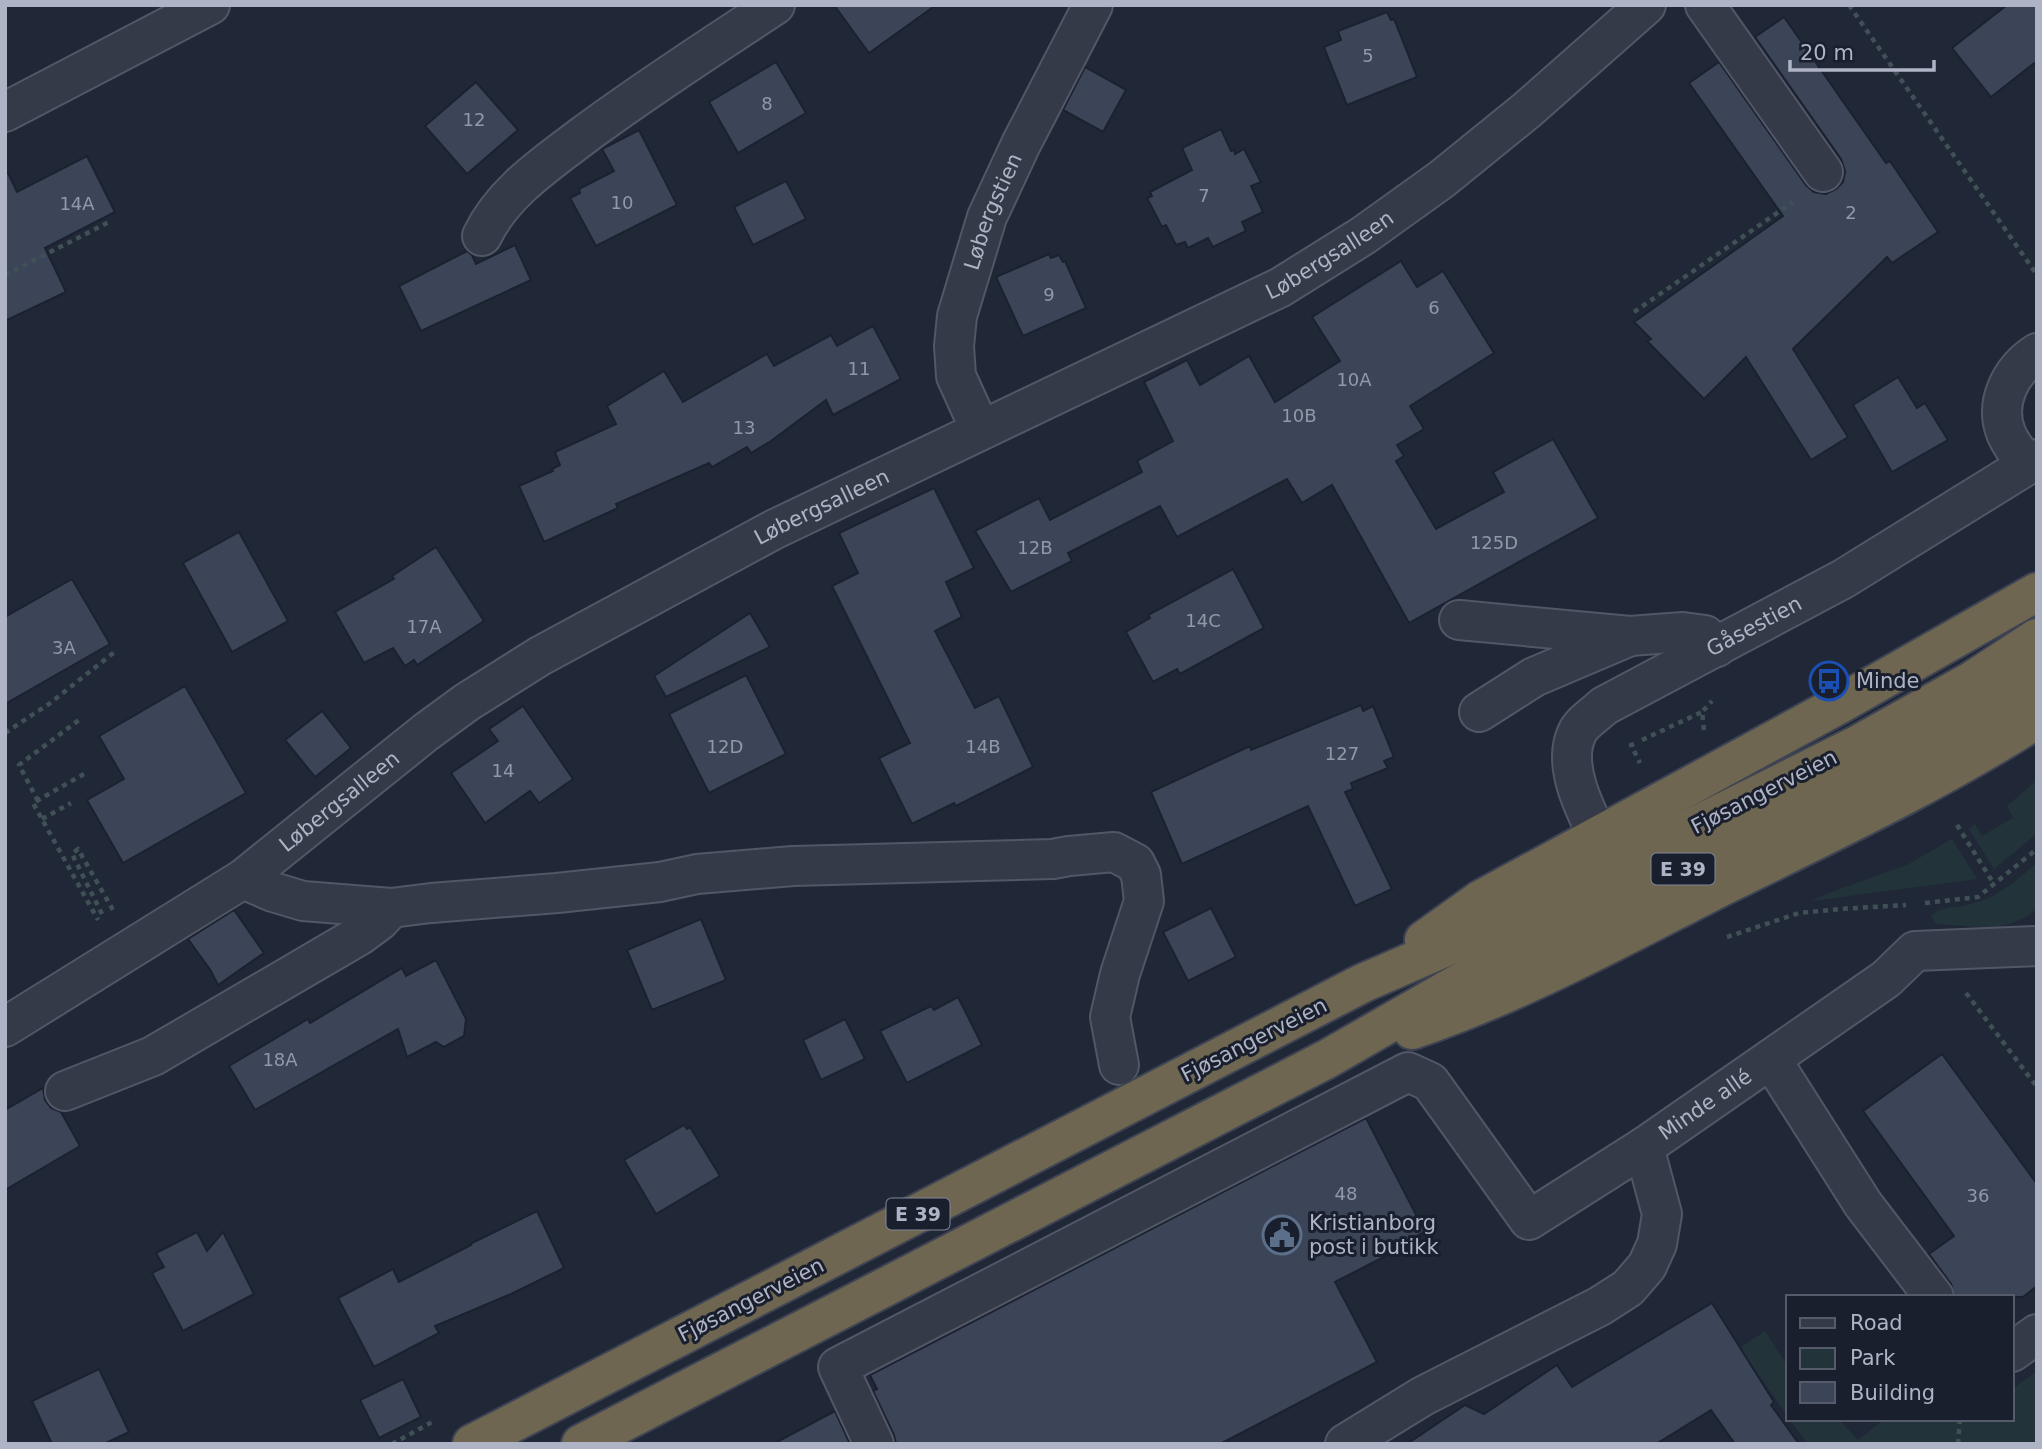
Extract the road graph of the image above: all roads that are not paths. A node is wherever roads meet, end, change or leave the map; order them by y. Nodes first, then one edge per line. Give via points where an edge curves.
1 (210, 5) edge
2 (775, 5) edge
3 (1093, 5) edge
4 (1705, 5) edge
5 (1642, 7) edge
6 (5, 112) edge
7 (1824, 172) dead end
8 (482, 236) dead end
9 (2037, 353) edge
10 (980, 429) junction
11 (2032, 462) edge
12 (2037, 592) edge
13 (1459, 620) dead end
14 (1629, 636) junction
15 (2037, 638) edge
16 (1717, 648) junction
17 (2037, 676) edge
18 (1479, 712) dead end
19 (2037, 719) edge
20 (1598, 836) junction
21 (243, 879) junction
22 (391, 908) junction
23 (2037, 946) edge
24 (1363, 983) junction
25 (5, 1027) edge
26 (1327, 1059) junction
27 (1771, 1059) junction
28 (1119, 1065) dead end
29 (65, 1091) dead end
30 (1644, 1147) junction
31 (1932, 1295) edge
32 (2037, 1334) edge
33 (2014, 1351) edge
34 (472, 1444) edge
35 (581, 1444) edge
36 (874, 1444) edge
37 (1345, 1444) edge

1 - 6 street
2 - 8 street via 632,99 528,178 506,200
3 - 10 street, Løbergstien via 987,217 957,316 956,376
4 - 7 street
5 - 10 street, Løbergsalleen via 1527,110 1364,235 1281,286
9 - 11 street via 2018,369 2003,397 2005,431 2014,449
10 - 21 street, Løbergsalleen via 775,529 540,656 426,732
11 - 16 street, Gåsestien via 1843,579
12 - 20 highway, E 39
13 - 14 street
14 - 16 street via 1705,635
14 - 18 street via 1534,677
15 - 24 highway, Fjøsangerveien / E 39 via 1857,745 1497,925
16 - 20 street, Gåsestien via 1604,706 1577,730 1572,749 1574,779
17 - 26 highway, Fjøsangerveien / E 39 via 1872,775 1546,936
19 - 26 highway, E 39 via 1887,805 1560,968 1453,1016
20 - 24 highway, E 39 via 1480,900
21 - 22 street via 303,901
21 - 25 street, Løbergsalleen
22 - 28 street via 793,866 1054,859 1114,852 1135,863 1144,901 1110,1017
22 - 29 street via 360,934 153,1056
23 - 27 street, Minde allé via 1915,951 1886,979
24 - 34 highway, Fjøsangerveien / E 39
26 - 35 highway, Fjøsangerveien / E 39
27 - 30 street, Minde allé
27 - 31 street via 1863,1204
30 - 36 street via 1529,1220 1430,1082 1408,1072 838,1367
30 - 37 street, Minde allé via 1662,1214 1657,1244 1647,1266 1628,1288 1423,1396
32 - 33 street

